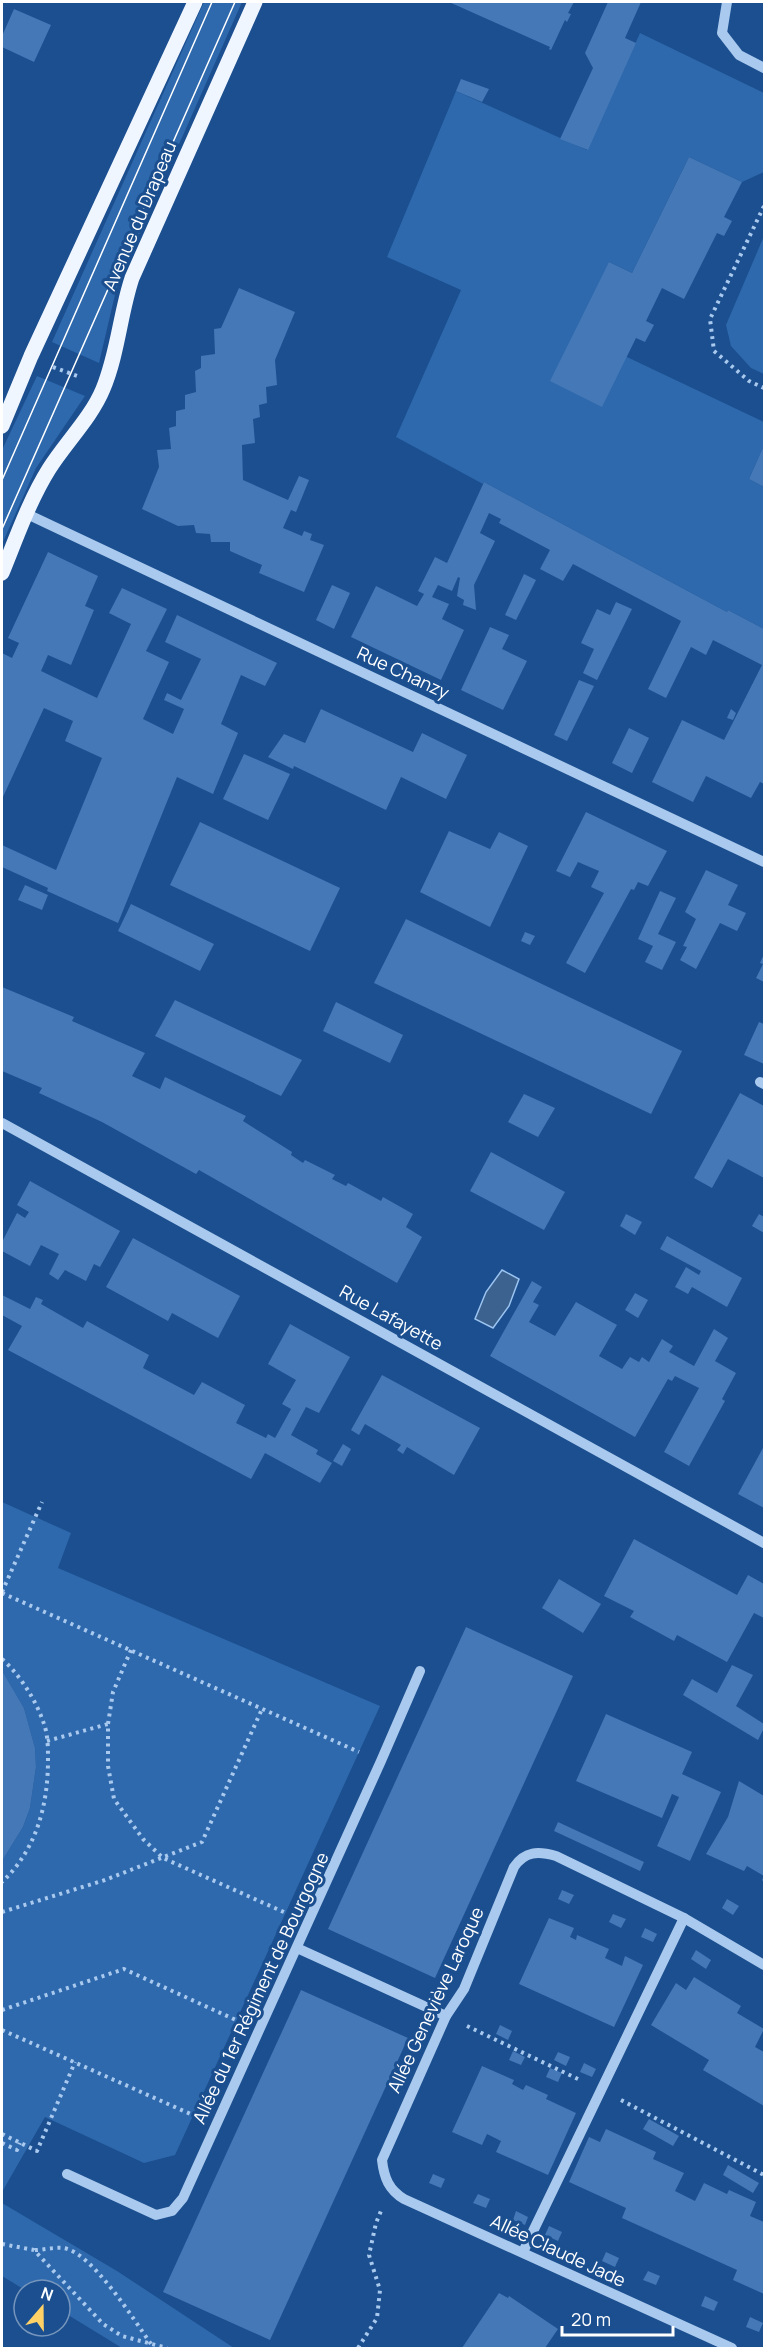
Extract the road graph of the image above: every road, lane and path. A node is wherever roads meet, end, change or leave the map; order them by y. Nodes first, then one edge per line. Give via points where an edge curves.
1 (195, 2) edge
2 (255, 2) edge
3 (728, 2) edge
4 (765, 68) edge
5 (765, 206) edge
6 (31, 356) junction
7 (104, 388) junction
8 (765, 388) edge
9 (2, 426) edge
10 (27, 514) junction
11 (2, 573) edge
12 (765, 862) edge
13 (2, 1123) edge
14 (42, 1502) dead end
15 (765, 1543) edge
16 (2, 1592) edge
17 (131, 1650) junction
18 (2, 1659) edge
19 (420, 1671) dead end
20 (262, 1709) junction
21 (108, 1724) junction
22 (47, 1741) junction
23 (381, 1761) junction
24 (163, 1858) junction
25 (2, 1882) edge
26 (2, 1912) edge
27 (684, 1918) junction
28 (309, 1923) junction
29 (297, 1948) junction
30 (765, 1965) edge
31 (2, 2010) edge
32 (446, 2016) junction
33 (466, 2025) dead end
34 (2, 2030) edge
35 (259, 2031) junction
36 (75, 2062) junction
37 (600, 2089) junction
38 (216, 2126) junction
39 (2, 2134) edge
40 (2, 2143) edge
41 (20, 2143) junction
42 (67, 2174) dead end
43 (765, 2175) edge
44 (391, 2189) junction
45 (2, 2244) edge
46 (34, 2250) junction
47 (523, 2252) junction
48 (151, 2344) junction
49 (167, 2349) edge
50 (358, 2349) edge
51 (732, 2349) edge

1 - 6 main road, Avenue du Drapeau
2 - 7 main road, Avenue du Drapeau via 132,278
3 - 4 street via 722,33 739,55
5 - 8 path via 710,319 714,351 749,381
6 - 7 path
6 - 9 main road, Avenue du Drapeau
7 - 10 main road, Avenue du Drapeau via 48,471
10 - 11 main road, Avenue du Drapeau
10 - 12 street, Rue Chanzy
13 - 15 street, Rue Lafayette
14 - 16 path
16 - 17 path
17 - 20 path
17 - 21 path via 113,1692
18 - 22 path via 25,1685 45,1725
19 - 23 street, Allée du 1er Régiment de Bourgogne
20 - 23 path
20 - 24 path via 202,1842
21 - 22 path
21 - 24 path via 108,1766 114,1799 143,1839
22 - 25 path via 44,1812 21,1860
23 - 28 street, Allée du 1er Régiment de Bourgogne
24 - 26 path
24 - 28 path
27 - 30 street
27 - 32 street, Allée Geneviève Laroque via 556,1857 533,1852 514,1867 464,1989
27 - 37 street
28 - 29 street, Allée du 1er Régiment de Bourgogne
29 - 32 street
29 - 35 street, Allée du 1er Régiment de Bourgogne
31 - 35 path via 124,1969
32 - 44 street, Allée Geneviève Laroque via 382,2160
33 - 37 path
34 - 36 path
35 - 38 street, Allée du 1er Régiment de Bourgogne
36 - 38 path
36 - 41 path via 37,2151
37 - 43 path
37 - 47 street
38 - 42 street, Allée du 1er Régiment de Bourgogne via 183,2198 172,2211 156,2215
39 - 41 path
40 - 41 path via 17,2150
44 - 47 street, Allée Claude Jade via 404,2199
44 - 50 path via 376,2223 369,2255 380,2290 377,2318
45 - 46 path
46 - 48 path via 103,2324 122,2336
46 - 48 path via 64,2248 96,2269
47 - 51 street, Allée Claude Jade
48 - 49 path

